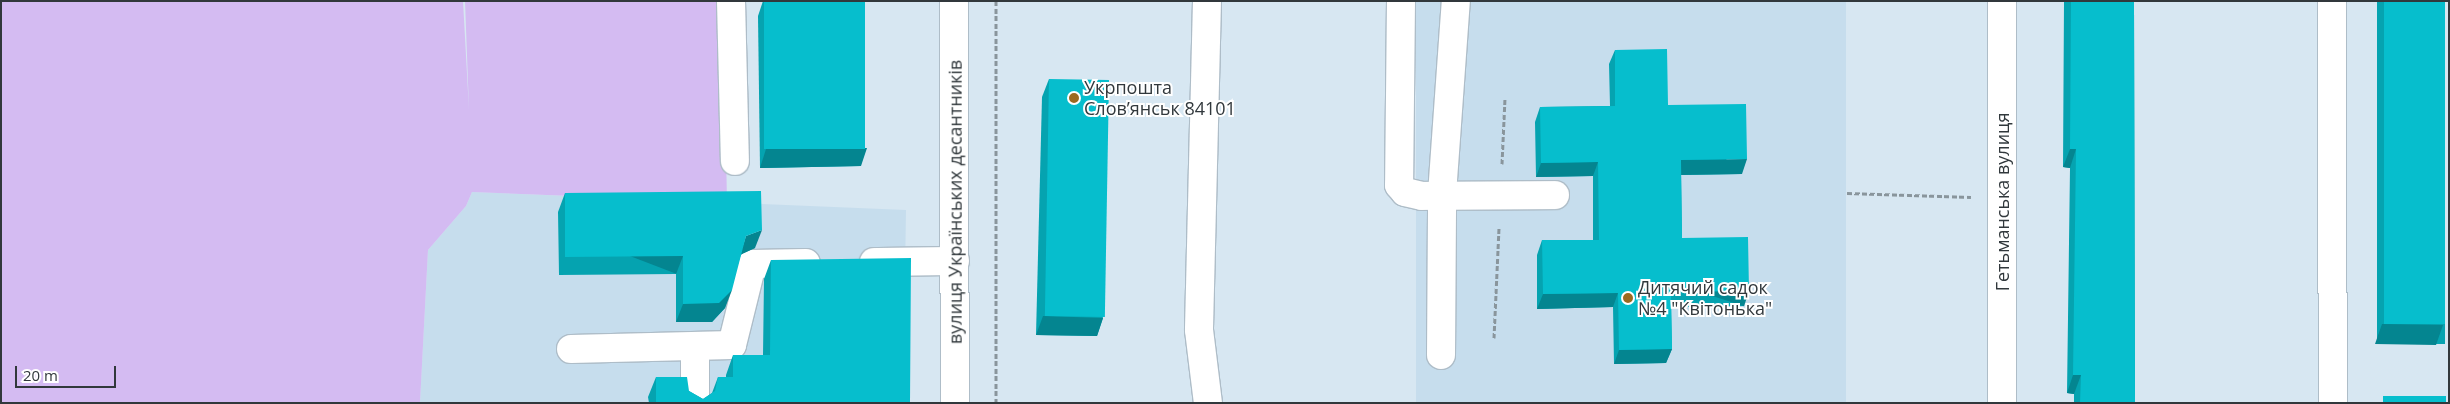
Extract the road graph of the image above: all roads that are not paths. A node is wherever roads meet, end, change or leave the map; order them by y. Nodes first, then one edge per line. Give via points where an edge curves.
1 (731, 1) edge
2 (954, 1) edge
3 (1207, 1) edge
4 (1401, 1) edge
5 (1456, 1) edge
6 (2002, 1) edge
7 (2332, 1) edge
8 (735, 161) dead end
9 (1442, 194) junction
10 (1555, 195) dead end
11 (955, 260) junction
12 (695, 346) junction
13 (571, 349) dead end
14 (1441, 355) dead end
15 (696, 403) edge
16 (955, 403) edge
17 (1208, 403) edge
18 (2002, 403) edge
19 (2333, 403) edge

1 - 8 street
2 - 11 street, вулиця Українських десантників
3 - 17 street via 1199,330
4 - 9 street via 1399,185 1405,192 1422,196
5 - 9 street
6 - 18 street, Гетьманська вулиця
7 - 19 street
9 - 10 street
9 - 14 street
11 - 12 street via 752,264 732,345
11 - 16 street, вулиця Українських десантників
12 - 13 street
12 - 15 street

